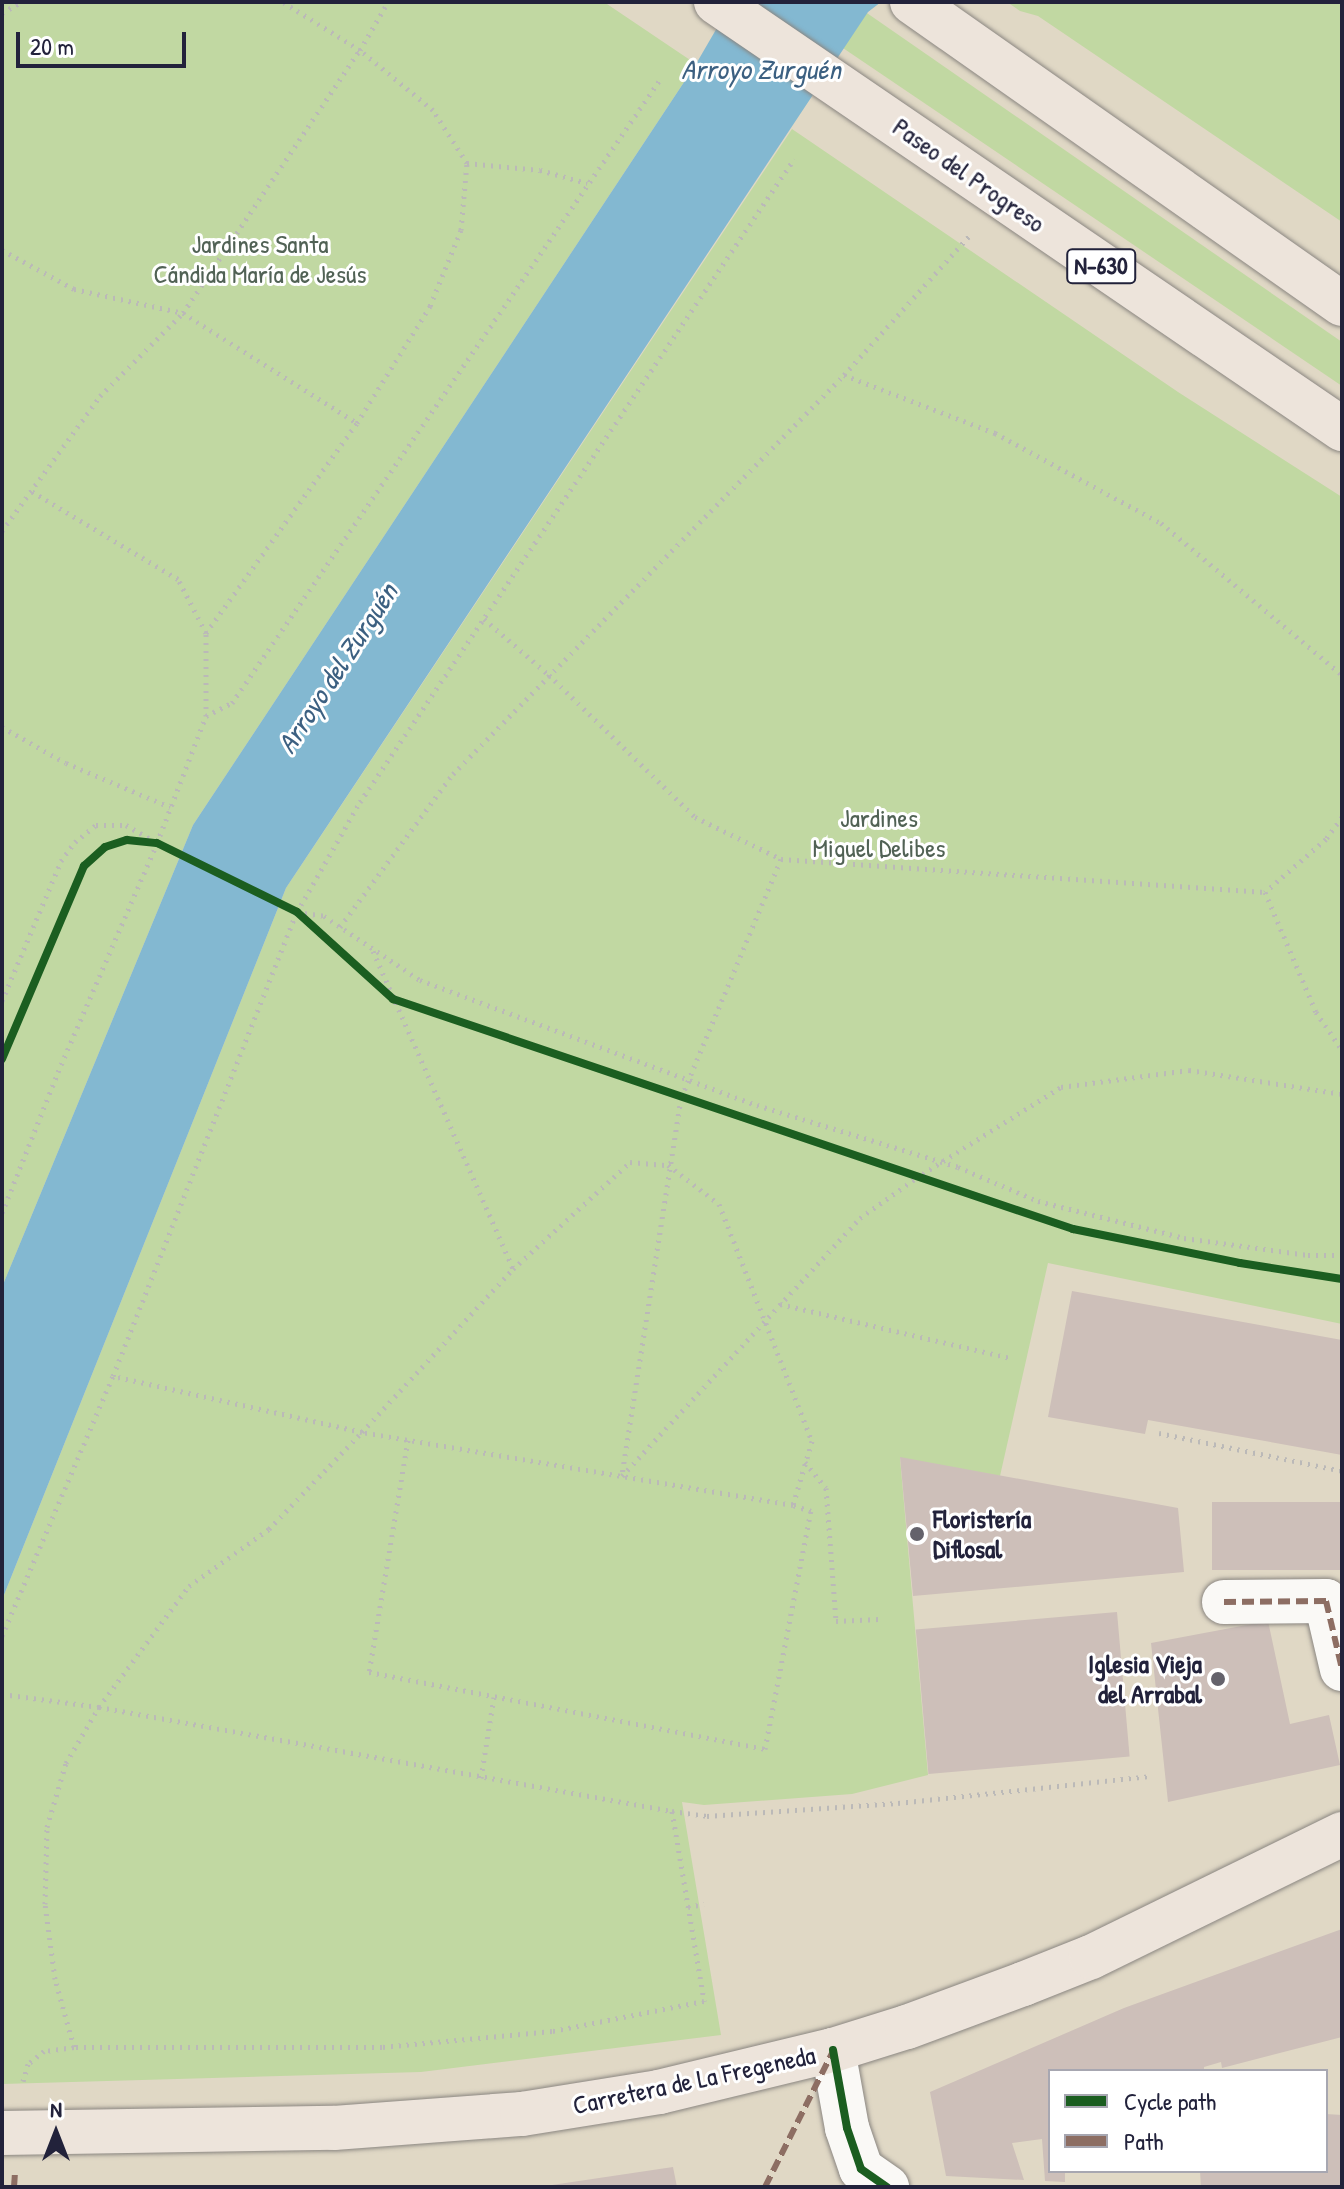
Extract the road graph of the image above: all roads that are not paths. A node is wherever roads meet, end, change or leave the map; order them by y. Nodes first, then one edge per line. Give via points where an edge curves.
1 (716, 2) edge
2 (912, 2) edge
3 (1342, 304) edge
4 (1342, 429) edge
5 (1224, 1602) dead end
6 (1342, 1669) edge
7 (1342, 1834) edge
8 (833, 2050) junction
9 (2, 2133) edge
10 (865, 2181) edge

1 - 4 main road, Paseo del Progreso / N-630
2 - 3 main road
5 - 6 street via 1326,1601
7 - 8 main road, Carretera de La Fregeneda via 1091,1957
8 - 9 main road, Carretera de La Fregeneda via 659,2092 522,2114 334,2128
8 - 10 street via 847,2128

